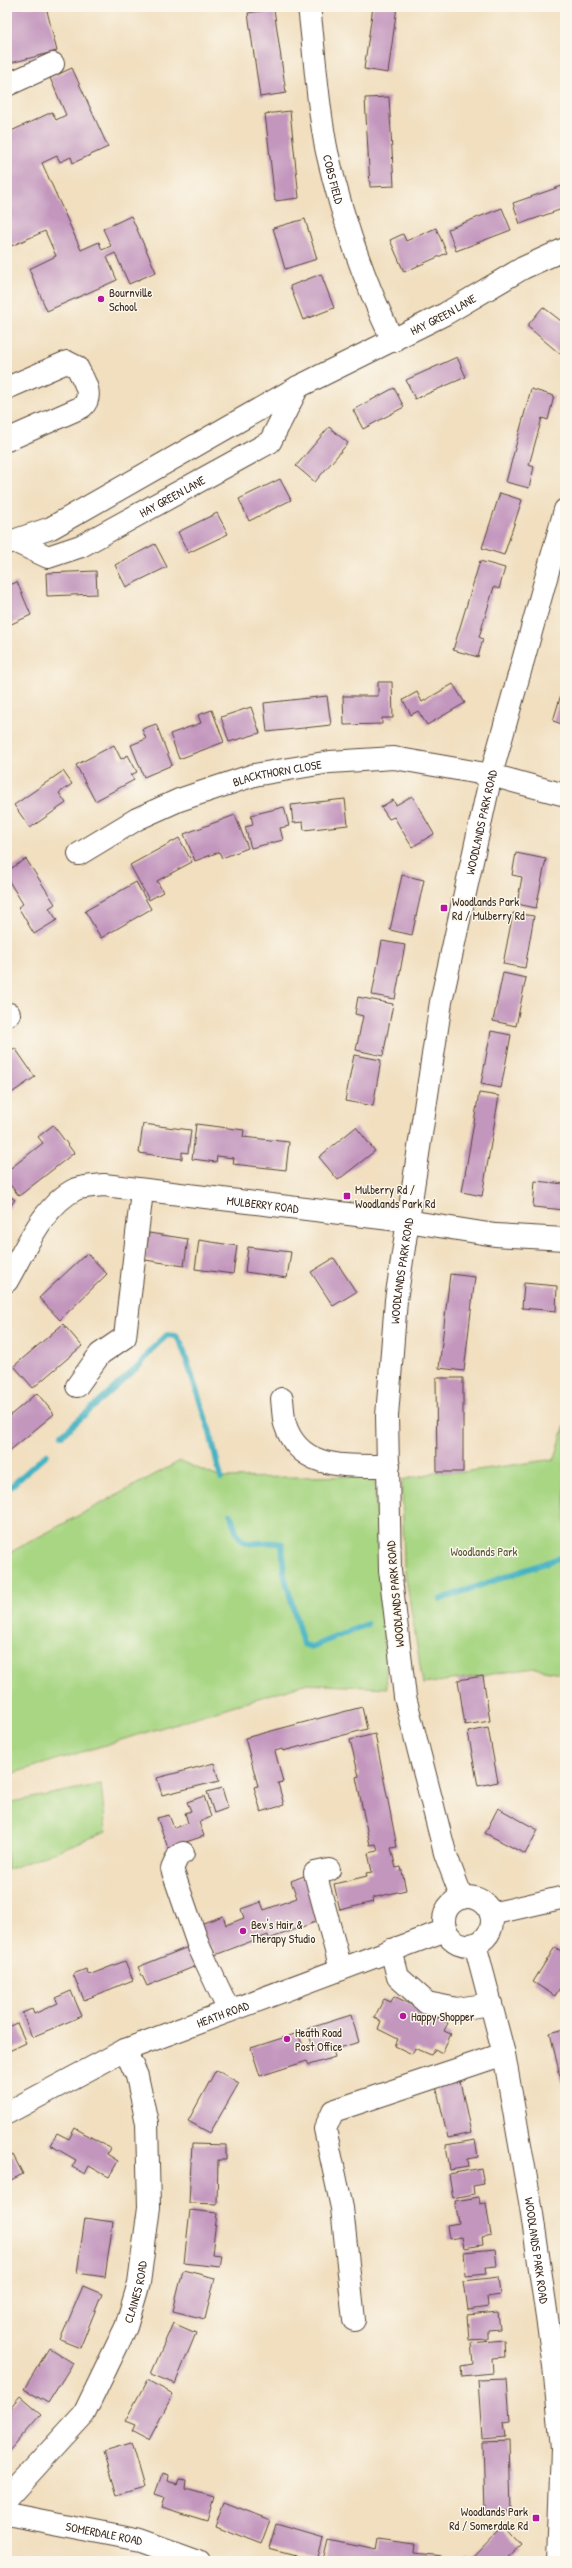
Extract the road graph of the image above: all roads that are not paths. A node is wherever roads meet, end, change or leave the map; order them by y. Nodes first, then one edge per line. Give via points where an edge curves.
1 (309, 7) edge
2 (53, 64) dead end
3 (7, 85) edge
4 (565, 250) edge
5 (393, 341) junction
6 (298, 387) junction
7 (7, 388) edge
8 (7, 440) edge
9 (565, 510) edge
10 (12, 542) edge
11 (491, 774) junction
12 (565, 795) edge
13 (79, 854) dead end
14 (142, 1191) junction
15 (407, 1221) junction
16 (565, 1239) edge
17 (7, 1280) edge
18 (77, 1386) dead end
19 (282, 1399) dead end
20 (389, 1466) junction
21 (183, 1853) dead end
22 (329, 1870) dead end
23 (565, 1897) edge
24 (462, 1898) junction
25 (491, 1914) junction
26 (446, 1930) junction
27 (475, 1944) junction
28 (391, 1950) junction
29 (341, 1968) junction
30 (492, 2004) junction
31 (229, 2011) junction
32 (125, 2050) junction
33 (504, 2054) junction
34 (7, 2112) edge
35 (354, 2320) dead end
36 (564, 2448) edge
37 (7, 2498) edge
38 (7, 2514) edge
39 (187, 2559) edge
40 (558, 2561) edge

1 - 5 street, COBS FIELD via 327,151 348,232 373,299
2 - 3 street
4 - 5 street, HAY GREEN LANE via 523,268
5 - 6 street, HAY GREEN LANE
6 - 10 street, HAY GREEN LANE via 51,528
6 - 10 street, HAY GREEN LANE via 270,442 81,546 48,557
7 - 8 street via 67,362 77,367 88,391 87,402 82,407
9 - 11 street, WOODLANDS PARK ROAD
11 - 12 street, BLACKTHORN CLOSE
11 - 13 street, BLACKTHORN CLOSE via 394,758 330,762 254,775 180,800 137,819
11 - 15 street, WOODLANDS PARK ROAD via 441,1002
14 - 15 street, MULBERRY ROAD
14 - 17 street, MULBERRY ROAD via 104,1185 77,1188 59,1201 46,1216
14 - 18 street via 125,1337 100,1354
15 - 16 street, MULBERRY ROAD via 495,1235
15 - 20 street, WOODLANDS PARK ROAD via 387,1416
19 - 20 street via 285,1424 295,1442 310,1458 334,1465
20 - 24 street, WOODLANDS PARK ROAD via 390,1570 405,1697 444,1853
21 - 31 street via 178,1856 172,1869 199,1947
22 - 29 street via 314,1874
23 - 25 street
24 - 25 street via 477,1899
24 - 26 street via 450,1906 446,1914
25 - 27 street via 492,1926 489,1934
26 - 27 street via 452,1939 462,1945
26 - 28 street, HEATH ROAD
27 - 30 street, WOODLANDS PARK ROAD
28 - 29 street, HEATH ROAD
28 - 30 street via 398,1977 427,2003 457,2009
29 - 31 street, HEATH ROAD
30 - 33 street, WOODLANDS PARK ROAD
31 - 32 street, HEATH ROAD
32 - 34 street, HEATH ROAD
32 - 37 street, CLAINES ROAD via 138,2076 147,2123 149,2207 139,2282 126,2326 84,2414
33 - 35 street via 333,2111 325,2129 342,2208
33 - 36 street, WOODLANDS PARK ROAD via 531,2207
36 - 40 street, WOODLANDS PARK ROAD
38 - 39 street, SOMERDALE ROAD via 141,2540

